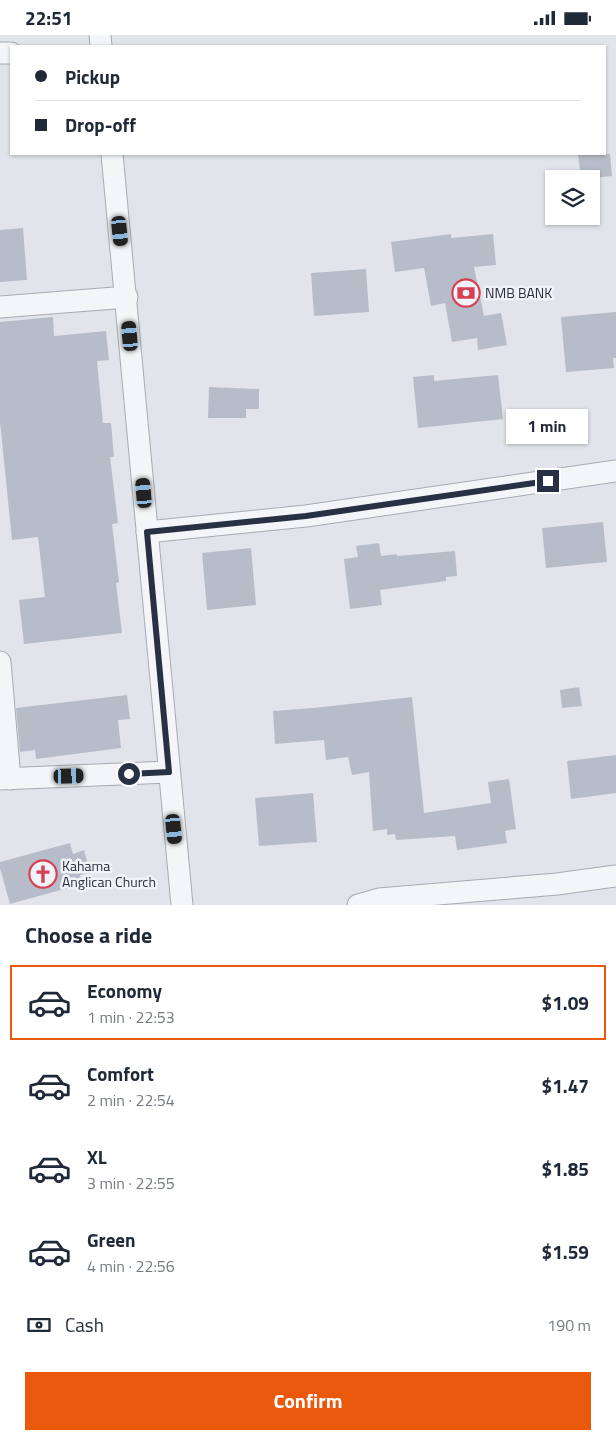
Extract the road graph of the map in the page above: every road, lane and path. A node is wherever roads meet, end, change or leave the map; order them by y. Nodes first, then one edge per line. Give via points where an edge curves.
1 (112, 155) edge
2 (126, 297) junction
3 (0, 307) edge
4 (616, 471) edge
5 (147, 532) junction
6 (0, 662) edge
7 (169, 772) junction
8 (5, 779) edge
9 (616, 876) edge
10 (182, 905) edge
11 (358, 905) edge

1 - 2 street
2 - 3 street
2 - 5 street
4 - 5 street via 306,516
5 - 7 street
6 - 8 street
7 - 8 street
7 - 10 street
9 - 11 street via 380,899

